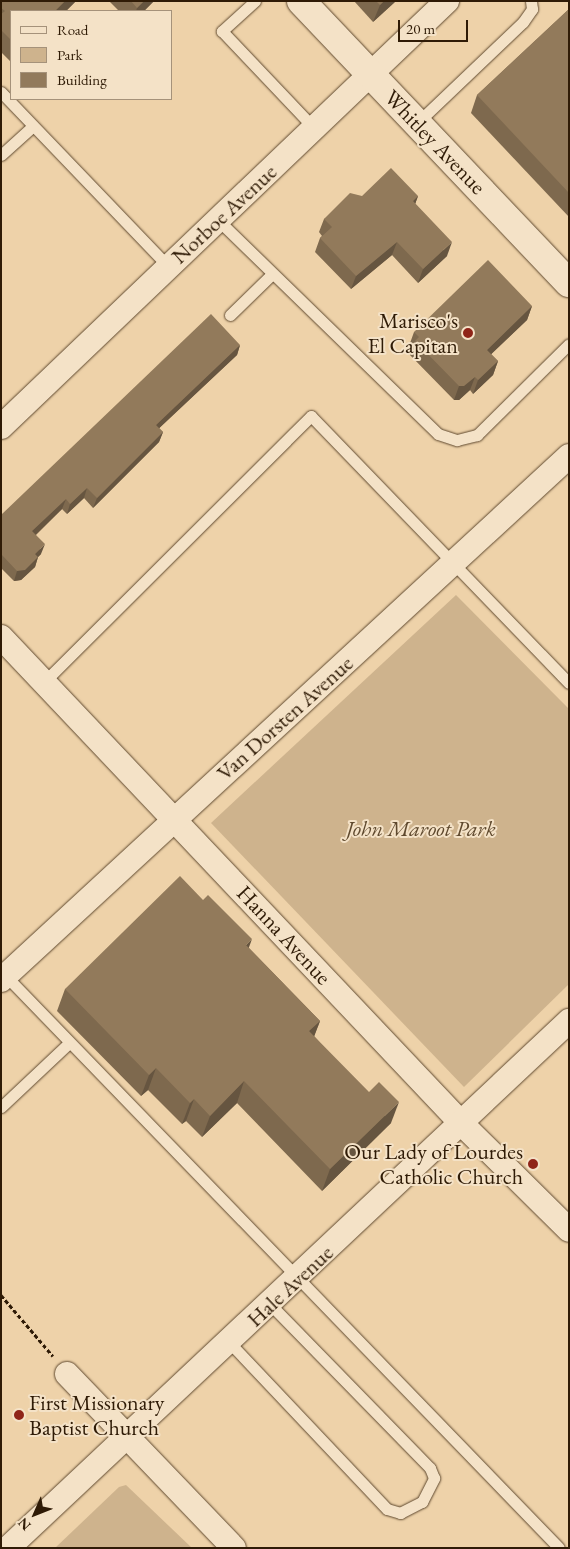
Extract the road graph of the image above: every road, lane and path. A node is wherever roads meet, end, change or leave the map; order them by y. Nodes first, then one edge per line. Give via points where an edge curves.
1 (255, 1) edge
2 (302, 1) edge
3 (447, 1) edge
4 (531, 1) edge
5 (372, 77) junction
6 (1, 92) edge
7 (417, 123) junction
8 (32, 126) junction
9 (315, 129) junction
10 (1, 155) edge
11 (217, 219) junction
12 (168, 265) junction
13 (270, 274) junction
14 (569, 283) edge
15 (230, 314) dead end
16 (569, 344) edge
17 (1, 427) edge
18 (569, 456) edge
19 (454, 564) junction
20 (1, 637) edge
21 (44, 682) junction
22 (569, 683) edge
23 (174, 818) junction
24 (3, 976) edge
25 (569, 1021) edge
26 (69, 1043) junction
27 (1, 1108) edge
28 (463, 1125) junction
29 (569, 1230) edge
30 (297, 1281) junction
31 (1, 1295) edge
32 (270, 1305) junction
33 (229, 1342) junction
34 (67, 1374) joint
35 (126, 1435) junction
36 (8, 1548) edge
37 (234, 1548) edge
38 (559, 1548) edge

1 - 9 lane via 222,32
2 - 5 street, Whitley Avenue
3 - 5 street, Norboe Avenue
4 - 7 lane via 532,9 523,22
5 - 7 street, Whitley Avenue
5 - 9 street, Norboe Avenue
6 - 8 lane
7 - 14 street, Whitley Avenue
8 - 10 lane
8 - 12 lane
9 - 11 street, Norboe Avenue
11 - 12 street, Norboe Avenue
11 - 13 lane
12 - 17 street, Norboe Avenue
13 - 15 lane
13 - 16 lane via 417,418 438,434 457,440 476,435
18 - 19 street, Van Dorsten Avenue
19 - 21 lane via 311,416
19 - 22 lane
19 - 23 street, Van Dorsten Avenue
20 - 21 street, Hanna Avenue
21 - 23 street, Hanna Avenue
23 - 24 street, Van Dorsten Avenue
23 - 28 street, Hanna Avenue
24 - 26 lane
25 - 28 street, Hale Avenue
26 - 27 lane
26 - 30 lane
28 - 29 street, Hanna Avenue
28 - 30 street, Hale Avenue
30 - 32 street, Hale Avenue
30 - 38 lane
31 - 34 path
32 - 33 street, Hale Avenue
32 - 33 lane via 430,1468 434,1478 422,1502 400,1513 387,1509
33 - 35 street, Hale Avenue
34 - 35 street
35 - 36 street, Hale Avenue
35 - 37 street

